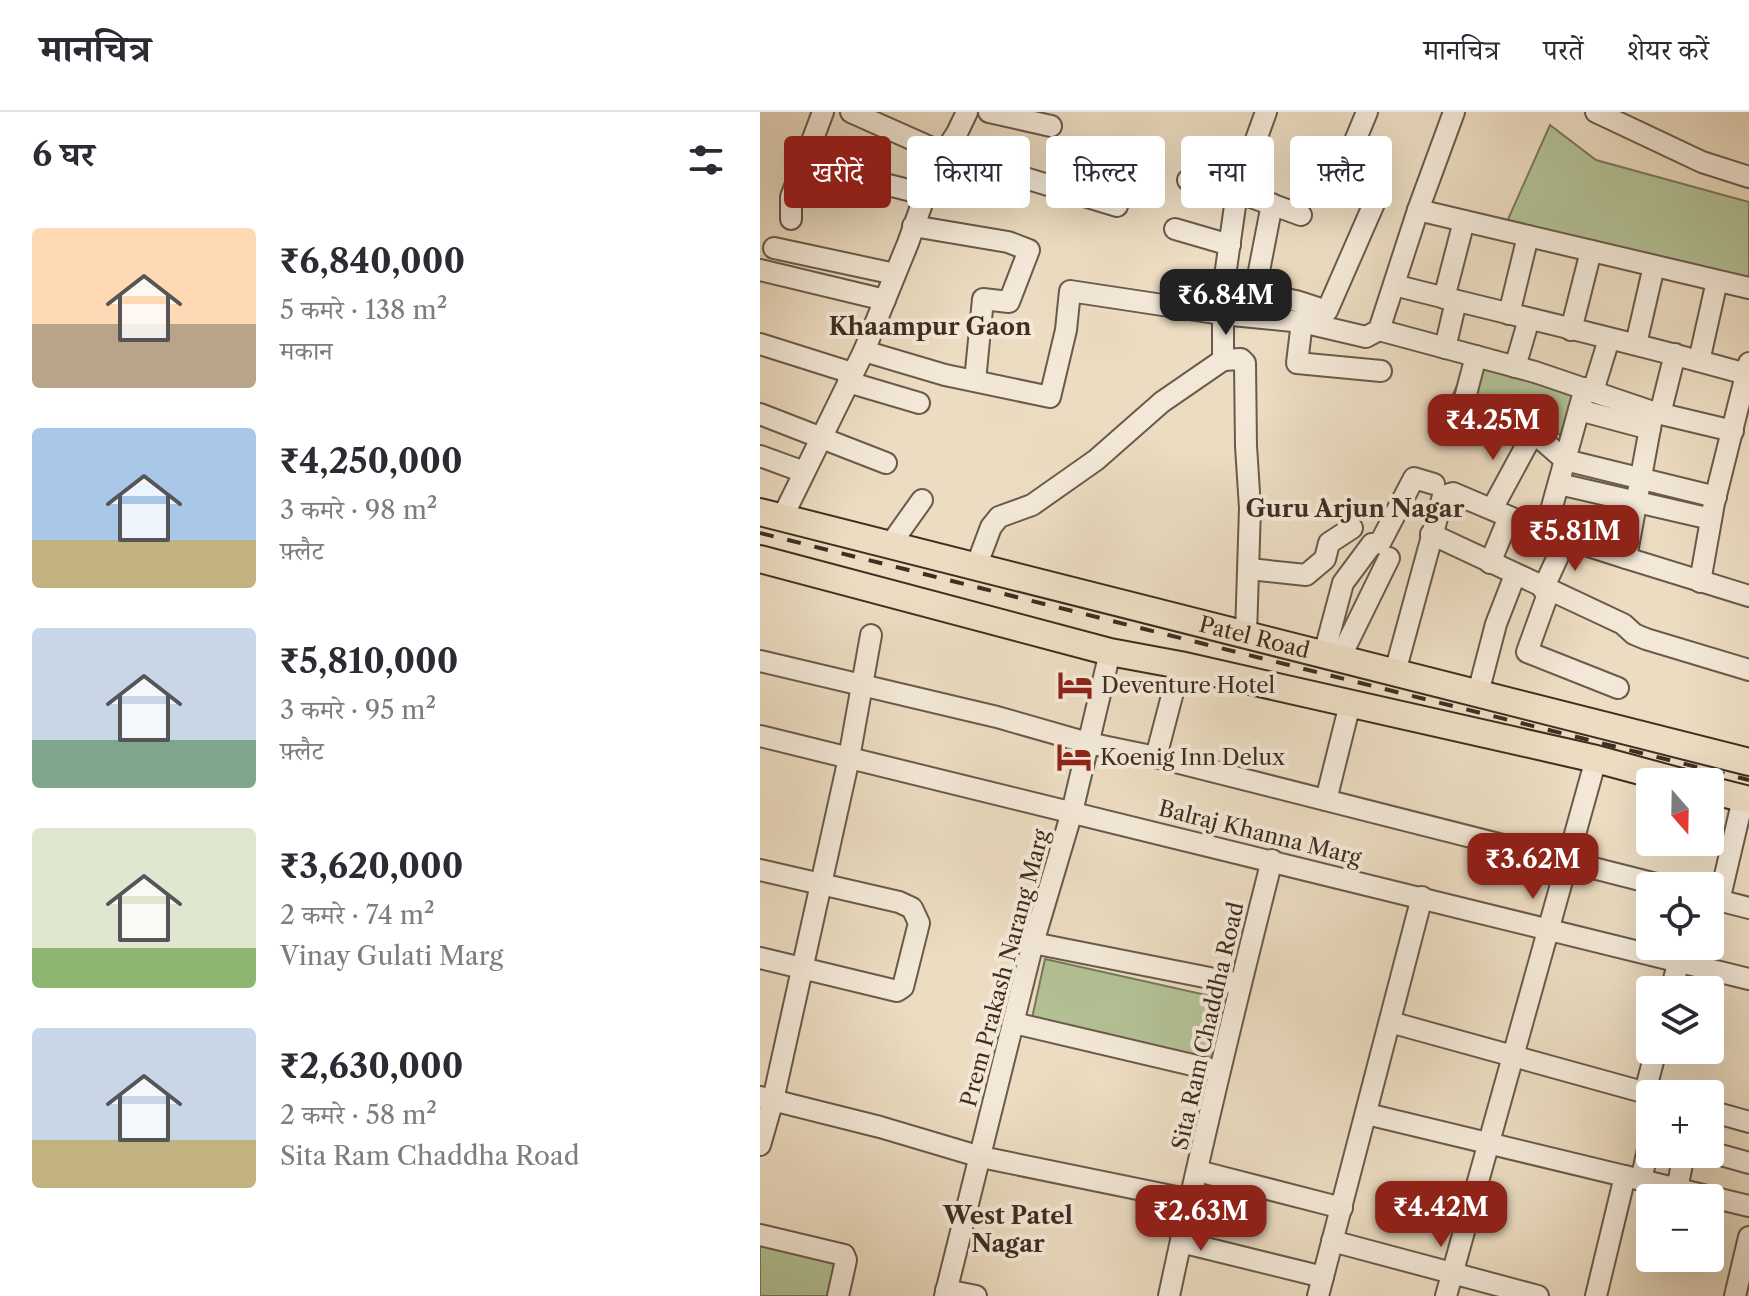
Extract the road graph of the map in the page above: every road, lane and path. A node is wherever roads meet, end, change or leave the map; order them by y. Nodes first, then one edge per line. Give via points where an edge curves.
1 (823, 112) edge
2 (851, 112) edge
3 (989, 112) edge
4 (1266, 112) edge
5 (1367, 112) edge
6 (1454, 112) edge
7 (1596, 112) edge
8 (960, 115) edge
9 (1632, 120) edge
10 (1051, 126) dead end
11 (951, 136) edge
12 (1257, 136) edge
13 (1357, 136) edge
14 (907, 137) edge
15 (1749, 177) edge
16 (1274, 205) edge
17 (919, 208) edge
18 (1235, 208) edge
19 (1271, 208) edge
20 (1372, 208) edge
21 (1418, 210) junction
22 (1301, 215) dead end
23 (791, 219) dead end
24 (1464, 221) junction
25 (913, 226) junction
26 (1175, 229) dead end
27 (1528, 236) junction
28 (1230, 245) junction
29 (774, 248) dead end
30 (1591, 251) junction
31 (1654, 266) junction
32 (760, 270) edge
33 (895, 274) junction
34 (1717, 281) junction
35 (1394, 285) junction
36 (1749, 288) edge
37 (1450, 299) junction
38 (885, 300) junction
39 (1222, 314) junction
40 (1519, 317) junction
41 (1302, 322) junction
42 (1379, 330) junction
43 (1571, 330) junction
44 (1609, 339) junction
45 (760, 344) edge
46 (1636, 344) junction
47 (1445, 348) junction
48 (864, 351) junction
49 (1675, 354) junction
50 (1476, 356) junction
51 (1223, 360) junction
52 (1699, 361) junction
53 (1515, 367) junction
54 (1748, 368) edge
55 (1381, 371) dead end
56 (850, 378) junction
57 (975, 381) junction
58 (1589, 389) junction
59 (919, 403) dead end
60 (1579, 410) junction
61 (760, 414) edge
62 (1654, 418) junction
63 (1733, 431) junction
64 (1532, 435) junction
65 (821, 438) junction
66 (760, 456) edge
67 (1565, 460) junction
68 (886, 463) dead end
69 (804, 472) junction
70 (1641, 479) junction
71 (1434, 484) dead end
72 (1559, 484) junction
73 (1716, 497) junction
74 (922, 500) dead end
75 (1636, 501) junction
76 (1500, 513) junction
77 (771, 515) edge
78 (1711, 519) junction
79 (1352, 528) dead end
80 (1545, 532) junction
81 (1431, 534) junction
82 (1566, 539) junction
83 (890, 545) junction
84 (1389, 558) dead end
85 (1626, 558) junction
86 (760, 559) edge
87 (1490, 563) junction
88 (976, 567) junction
89 (1249, 569) junction
90 (1515, 575) junction
91 (1700, 582) junction
92 (1546, 590) junction
93 (1749, 596) edge
94 (1246, 634) junction
95 (871, 635) dead end
96 (1110, 652) junction
97 (1332, 656) junction
98 (760, 661) edge
99 (1180, 665) junction
100 (1749, 670) edge
101 (1395, 672) junction
102 (862, 686) junction
103 (1618, 688) dead end
104 (1478, 693) junction
105 (1350, 704) junction
106 (760, 736) edge
107 (1088, 743) junction
108 (1156, 757) junction
109 (849, 758) junction
110 (1748, 758) edge
111 (1596, 759) junction
112 (1636, 770) edge
113 (1724, 794) edge
114 (1326, 800) junction
115 (1746, 800) edge
116 (1072, 812) junction
117 (1272, 860) junction
118 (1567, 860) junction
119 (760, 870) edge
120 (1724, 872) edge
121 (1636, 878) edge
122 (821, 883) junction
123 (1422, 897) junction
124 (1724, 902) edge
125 (1749, 908) edge
126 (1548, 929) junction
127 (1033, 943) junction
128 (1636, 944) edge
129 (760, 958) edge
130 (1703, 960) edge
131 (802, 968) junction
132 (1749, 979) edge
133 (1240, 984) junction
134 (1390, 1022) junction
135 (1014, 1023) junction
136 (1515, 1055) junction
137 (1218, 1071) junction
138 (1636, 1090) edge
139 (766, 1098) edge
140 (1367, 1114) junction
141 (1724, 1115) edge
142 (1749, 1122) edge
143 (1487, 1144) junction
144 (760, 1145) edge
145 (1724, 1156) edge
146 (981, 1157) junction
147 (1749, 1163) edge
148 (1638, 1168) edge
149 (1198, 1171) junction
150 (1633, 1178) junction
151 (1657, 1184) edge
152 (1191, 1200) junction
153 (1724, 1200) edge
154 (1749, 1206) edge
155 (1342, 1208) junction
156 (760, 1235) edge
157 (1749, 1237) edge
158 (1332, 1241) junction
159 (1181, 1242) junction
160 (1452, 1275) junction
161 (1321, 1286) edge
162 (945, 1293) edge
163 (838, 1296) edge
164 (976, 1296) edge
165 (1169, 1296) edge
166 (1446, 1296) edge
167 (1538, 1296) edge
168 (1596, 1296) edge
169 (1735, 1296) edge

1 - 23 street via 791,197
2 - 14 street
3 - 10 street
4 - 12 street
5 - 13 street
6 - 21 street
7 - 9 street
8 - 11 street
9 - 15 street via 1702,162
16 - 22 street
17 - 25 street
18 - 28 street
19 - 20 street via 1260,294 1327,311
21 - 24 street
21 - 35 street
24 - 27 street
24 - 37 street
25 - 33 street
25 - 57 street via 1029,250 1009,302 983,299
26 - 28 street
27 - 30 street
27 - 40 street
28 - 39 street
29 - 33 street
30 - 31 street
30 - 43 street
31 - 34 street
31 - 46 street
32 - 38 street
33 - 38 street
34 - 36 street
34 - 52 street
35 - 37 street
35 - 42 street
37 - 40 street
37 - 47 street
38 - 48 street
39 - 41 street
39 - 51 street
39 - 57 street via 1070,291 1050,397
40 - 43 street
40 - 53 street
41 - 42 street via 1366,337
41 - 55 street via 1297,363
42 - 47 street
43 - 44 street
44 - 46 street
44 - 58 street
45 - 56 street
46 - 49 street
47 - 50 street
48 - 56 street
48 - 57 street
49 - 52 street
49 - 62 street
50 - 53 street
50 - 64 street via 1460,417
51 - 88 street via 1032,505 999,517
51 - 89 street via 1245,363
52 - 54 street
53 - 58 street
54 - 63 street
56 - 59 street
56 - 65 street
58 - 60 street
58 - 62 street
60 - 62 street
60 - 67 street
61 - 65 street
62 - 63 street
62 - 70 street
63 - 73 street
64 - 67 street
64 - 76 street
65 - 68 street
65 - 69 street
66 - 69 street
67 - 70 street
67 - 72 street
69 - 77 street
70 - 73 street
70 - 75 street
71 - 97 street via 1414,478 1380,543 1372,544 1343,583
72 - 75 street
72 - 80 street
73 - 78 street
74 - 83 street
75 - 78 street
75 - 85 street
76 - 80 street
76 - 81 street via 1448,493
76 - 87 street
77 - 83 main road, Patel Road
78 - 91 street
79 - 89 street via 1329,543 1325,559 1306,575
80 - 82 street
81 - 87 street
81 - 101 street
82 - 85 street
82 - 92 street
83 - 88 main road, Patel Road
84 - 97 street
85 - 91 street
86 - 96 main road, Patel Road
87 - 90 street
88 - 94 main road, Patel Road
89 - 94 street
90 - 92 street
90 - 104 street
91 - 93 street
92 - 100 street via 1646,639
92 - 103 street via 1527,652
94 - 97 main road, Patel Road
95 - 102 street
96 - 99 main road, Patel Road
96 - 107 street, Prem Prakash Narang Marg
97 - 101 main road, Patel Road
98 - 102 street
99 - 105 main road, Patel Road
99 - 108 street
101 - 104 main road, Patel Road
102 - 107 street
102 - 109 street
104 - 110 main road, Patel Road
105 - 111 main road, Patel Road
105 - 114 street
106 - 109 street, Balraj Khanna Marg
107 - 108 street
107 - 116 street, Prem Prakash Narang Marg
108 - 114 street
109 - 116 street, Balraj Khanna Marg
109 - 122 street
111 - 112 main road, Patel Road
111 - 118 street
113 - 115 main road
114 - 118 street
115 - 120 street
116 - 117 street, Balraj Khanna Marg
116 - 127 street, Prem Prakash Narang Marg
117 - 123 street, Balraj Khanna Marg
117 - 133 street, Sita Ram Chaddha Road
118 - 121 street
118 - 126 street
119 - 122 street
122 - 131 street
122 - 131 street via 912,908 918,931 900,990
123 - 126 street, Balraj Khanna Marg
123 - 134 street
124 - 125 street
126 - 128 street, Balraj Khanna Marg
126 - 136 street
127 - 133 street
127 - 135 street, Prem Prakash Narang Marg
129 - 131 street
130 - 132 street, Balraj Khanna Marg
131 - 139 street
133 - 137 street, Sita Ram Chaddha Road
134 - 136 street
134 - 140 street
135 - 137 street
135 - 146 street, Prem Prakash Narang Marg
136 - 138 street
136 - 143 street
137 - 149 street, Sita Ram Chaddha Road
139 - 144 street
139 - 146 street
140 - 143 street
140 - 155 street
141 - 142 street
143 - 150 street
143 - 160 street
145 - 147 street
146 - 152 street
146 - 162 street, Prem Prakash Narang Marg
148 - 150 street
149 - 152 street, Sita Ram Chaddha Road
149 - 155 street
150 - 151 street
150 - 168 street
152 - 159 street, Sita Ram Chaddha Road
153 - 154 street
155 - 158 street
156 - 163 street via 844,1255
157 - 169 street
158 - 160 street
158 - 161 street
159 - 161 street
159 - 165 street, Sita Ram Chaddha Road
160 - 166 street
160 - 167 street
162 - 164 street

